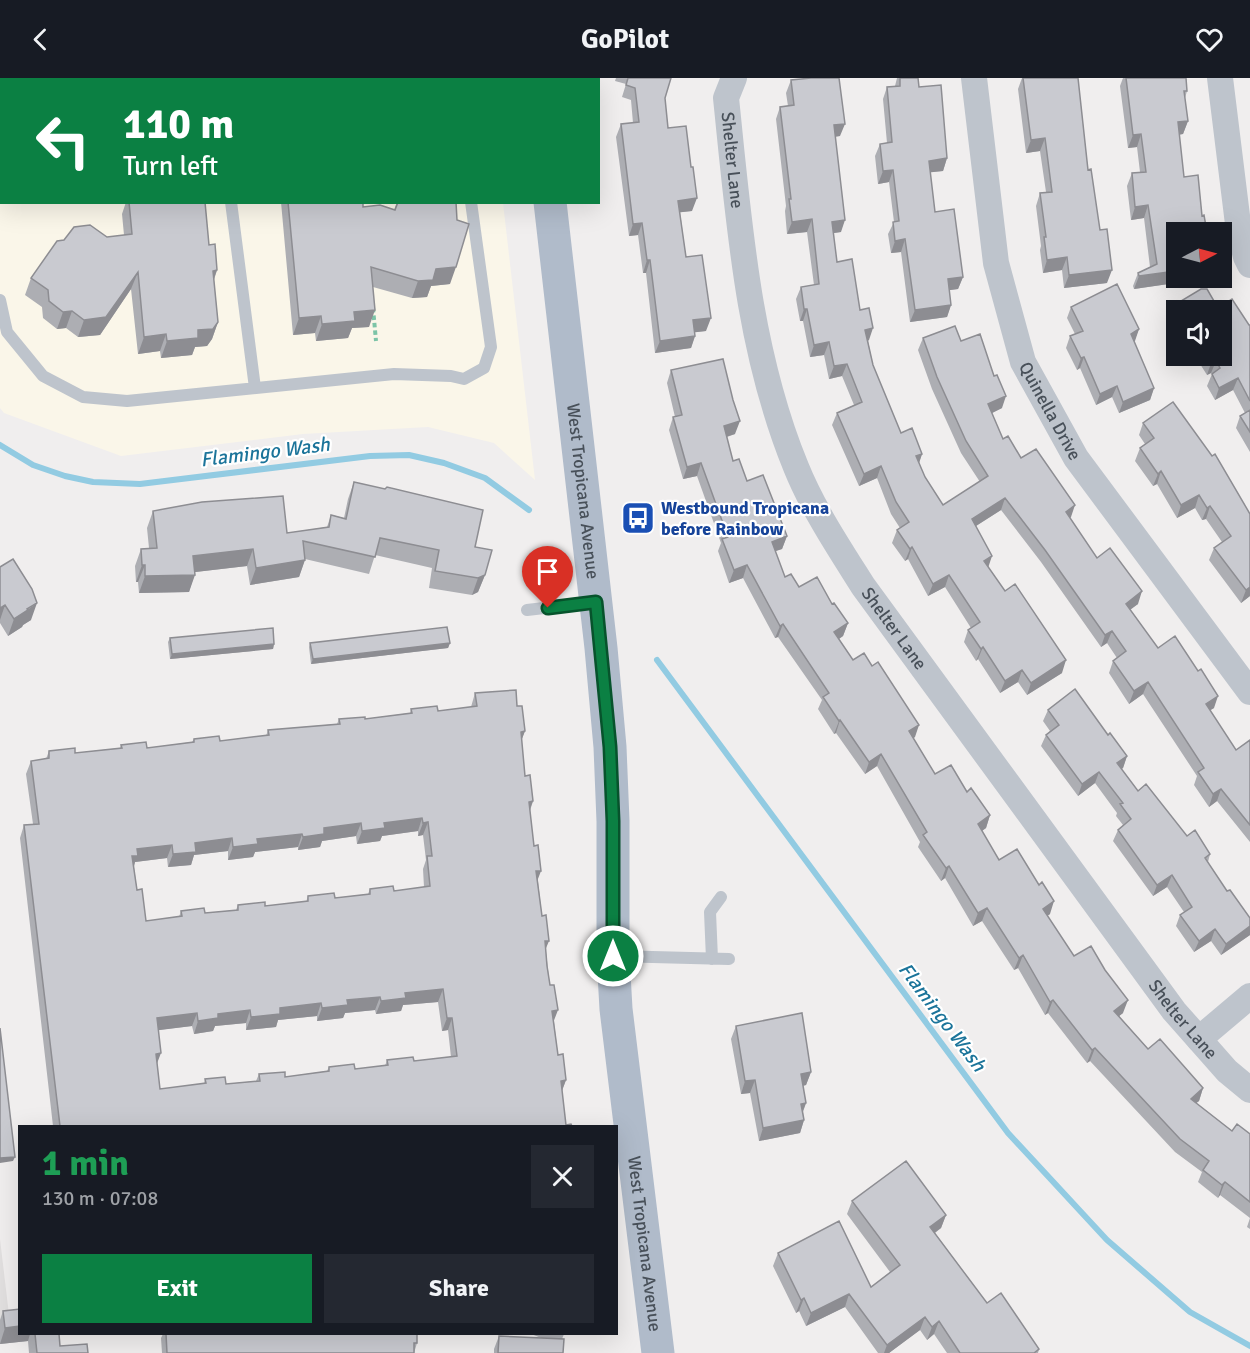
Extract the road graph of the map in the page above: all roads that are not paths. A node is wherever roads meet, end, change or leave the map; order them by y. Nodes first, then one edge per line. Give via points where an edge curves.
1 (974, 78) edge
2 (1220, 78) edge
3 (733, 80) edge
4 (231, 204) edge
5 (471, 204) edge
6 (550, 204) edge
7 (1249, 260) edge
8 (0, 300) edge
9 (255, 388) junction
10 (596, 602) junction
11 (527, 610) dead end
12 (1250, 692) edge
13 (721, 897) dead end
14 (613, 956) junction
15 (711, 959) junction
16 (729, 960) dead end
17 (1250, 996) edge
18 (1199, 1039) junction
19 (1250, 1090) edge
20 (658, 1353) edge

1 - 12 street, Quinella Drive via 996,264 1023,362 1076,458
2 - 7 street via 1238,224
3 - 18 street, Shelter Lane via 726,98 744,267 758,348 796,468 827,529 863,586 1174,1011
4 - 9 lane
5 - 9 lane via 490,346 484,368 464,379 394,374
6 - 10 main road, West Tropicana Avenue
8 - 9 lane via 7,332 43,376 83,397 127,401
10 - 11 lane
10 - 14 main road, West Tropicana Avenue via 610,747
13 - 15 lane via 710,912
14 - 15 lane
14 - 20 main road, West Tropicana Avenue
15 - 16 lane
17 - 18 street
18 - 19 street, Shelter Lane

